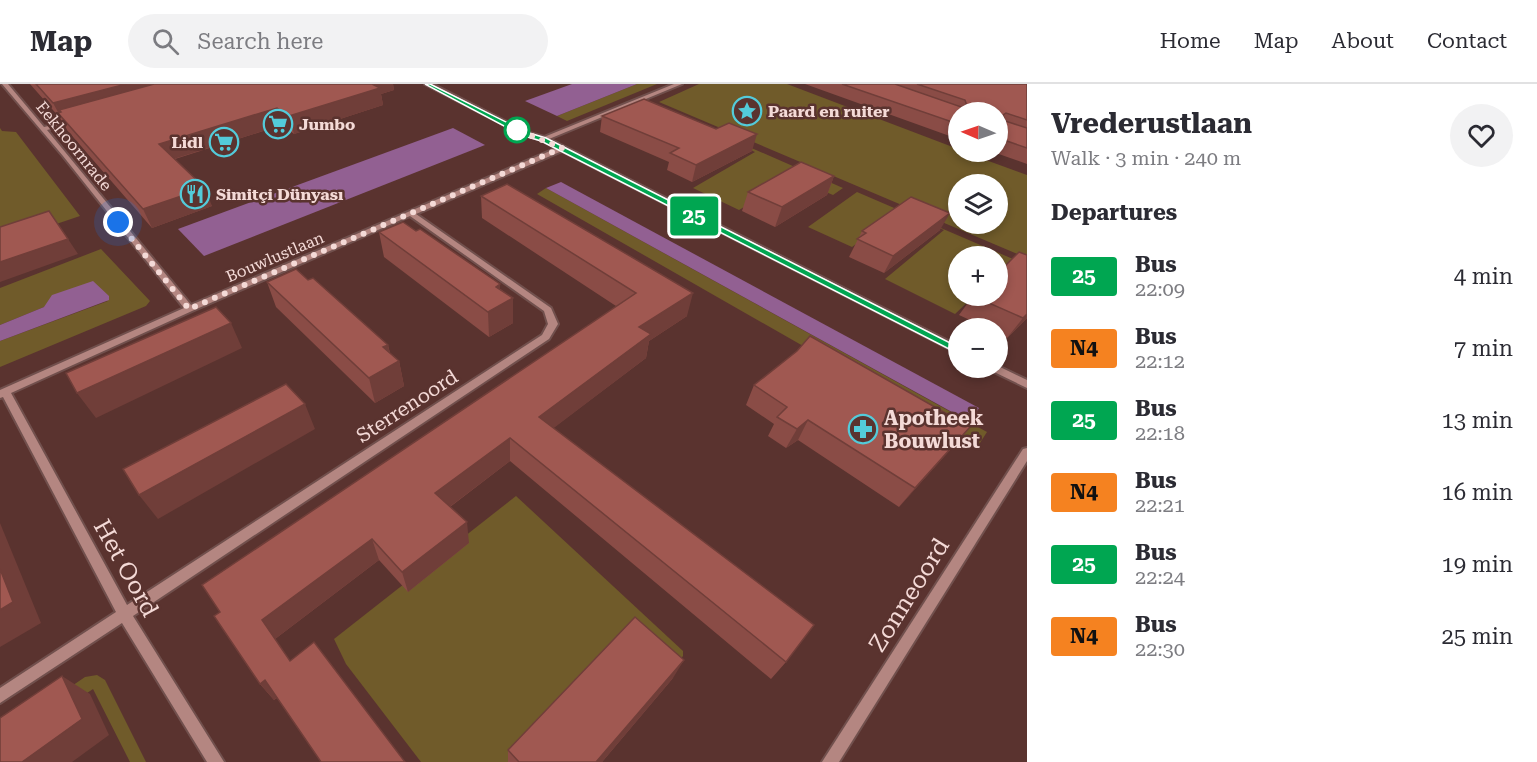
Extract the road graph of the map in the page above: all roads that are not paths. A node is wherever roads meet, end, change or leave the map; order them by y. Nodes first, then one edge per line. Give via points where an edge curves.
1 (5, 84) edge
2 (428, 84) edge
3 (443, 84) edge
4 (679, 84) edge
5 (87, 117) edge
6 (43, 129) junction
7 (544, 139) junction
8 (562, 148) junction
9 (412, 214) junction
10 (189, 309) junction
11 (948, 345) edge
12 (1008, 375) edge
13 (1027, 384) edge
14 (2, 393) edge
15 (1027, 452) edge
16 (125, 615) junction
17 (0, 696) edge
18 (216, 762) edge
19 (830, 762) edge

1 - 6 street, Eekhoornrade
2 - 7 street via 524,133
3 - 7 street
4 - 7 street
5 - 6 street
6 - 10 street, Eekhoornrade
7 - 8 street
8 - 9 street, Bouwlustlaan
8 - 11 street
9 - 10 street, Bouwlustlaan
9 - 16 street, Sterrenoord via 548,310 553,324 546,337
10 - 14 street, Bouwlustlaan
12 - 13 street
14 - 16 street, Het Oord
15 - 19 street, Zonneoord
16 - 17 street, Sterrenoord
16 - 18 street, Het Oord

